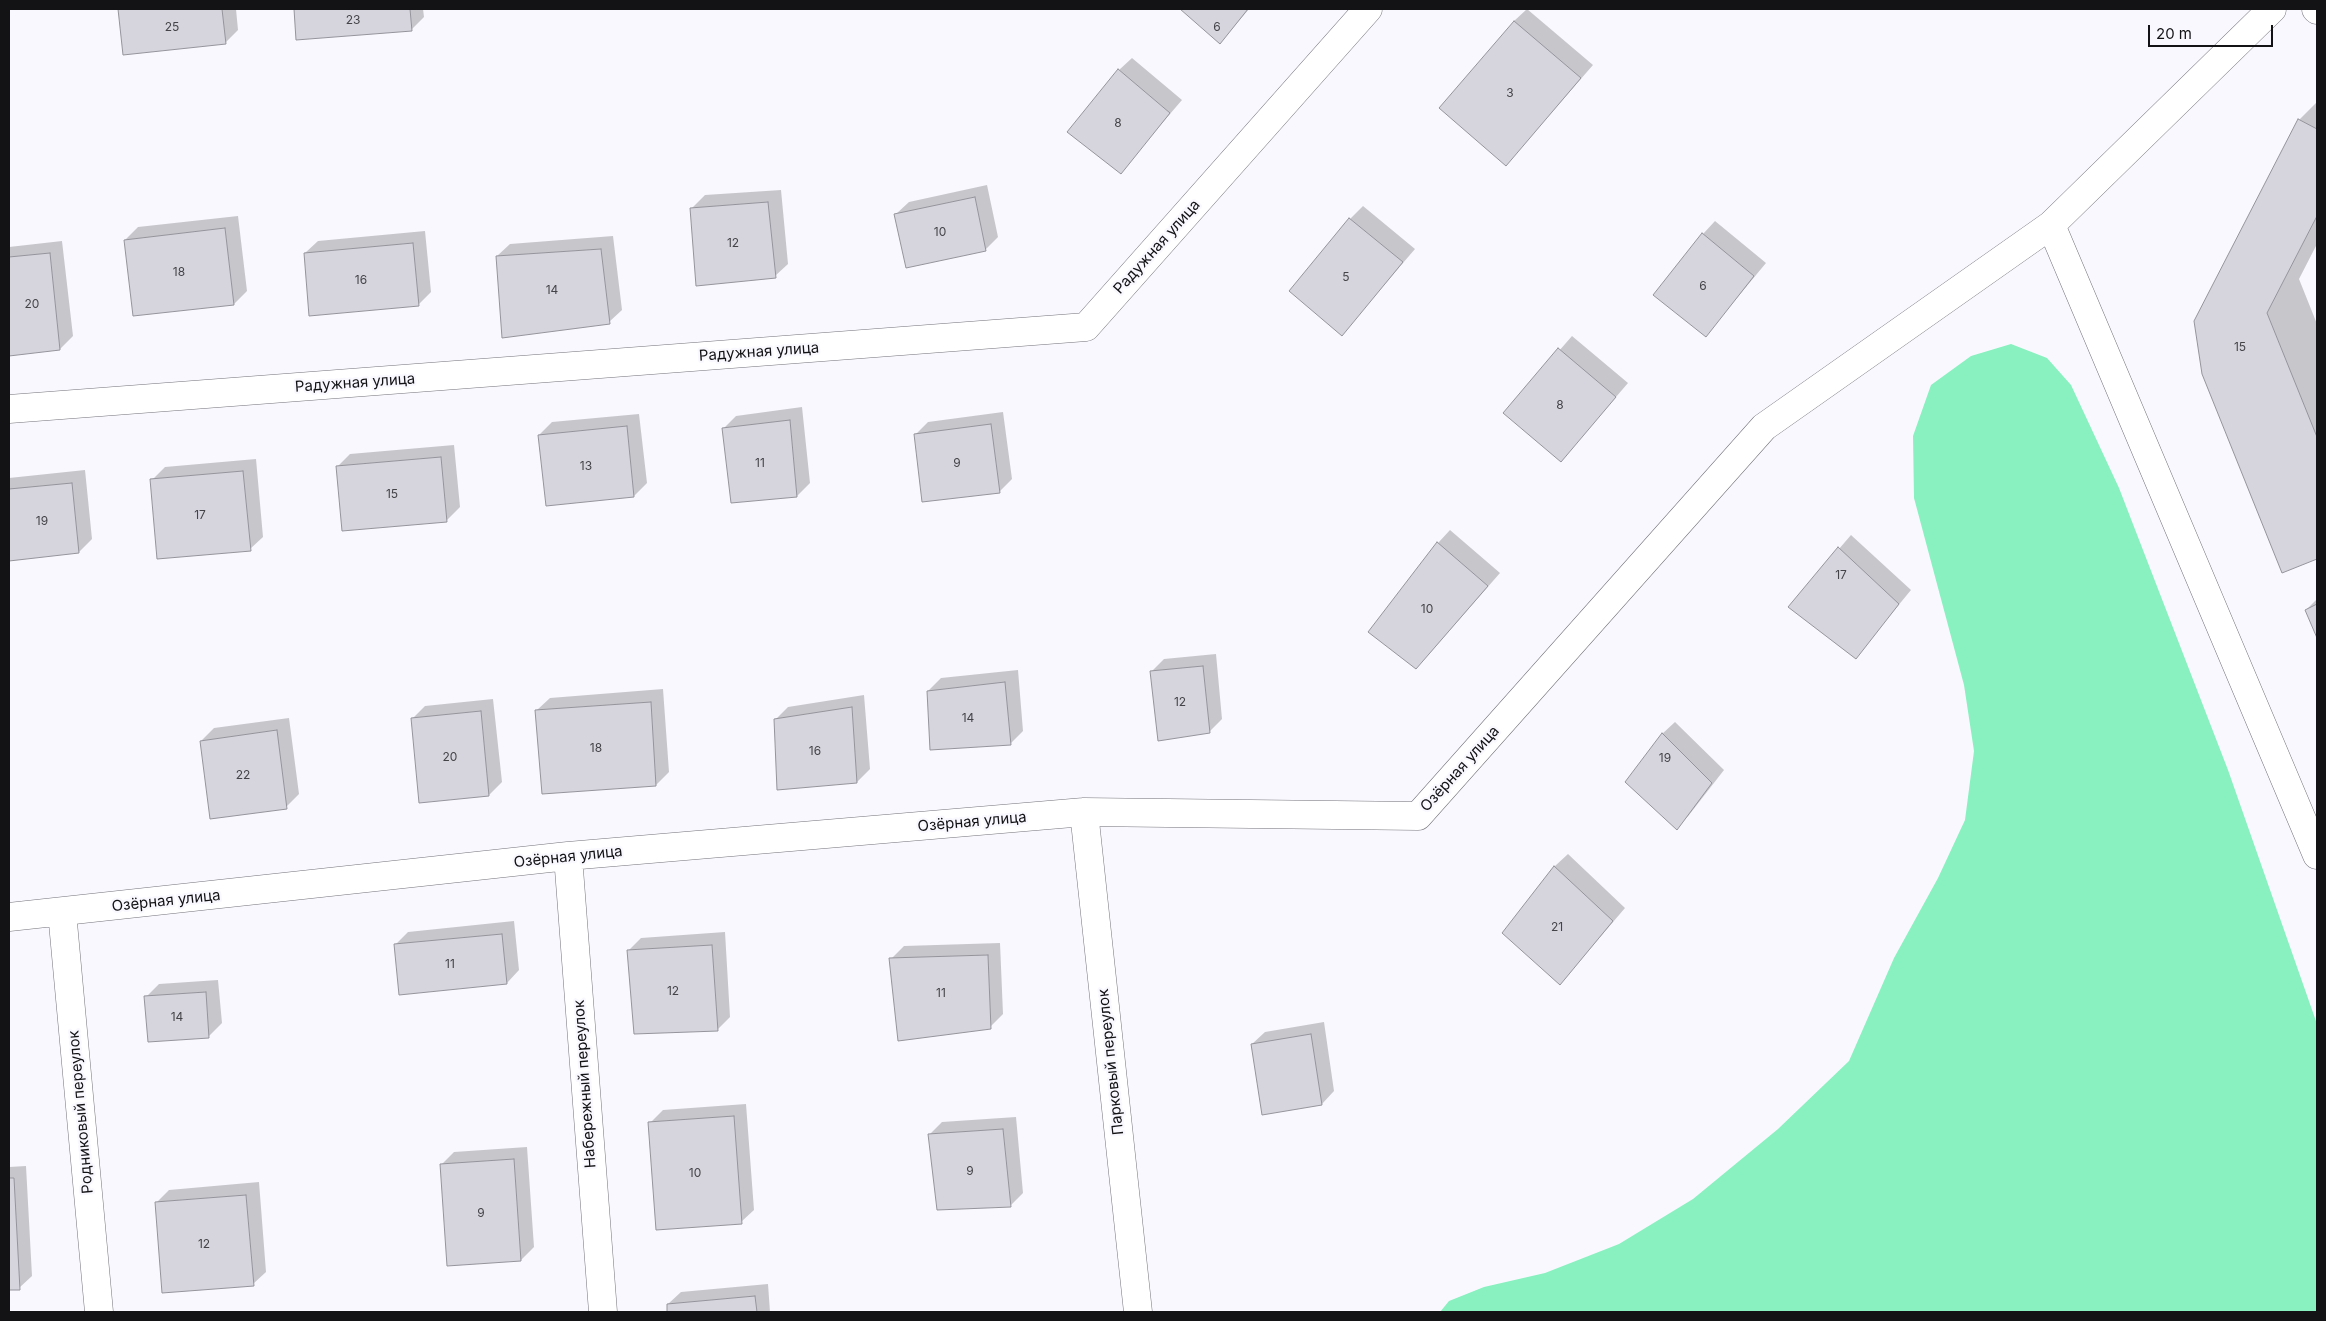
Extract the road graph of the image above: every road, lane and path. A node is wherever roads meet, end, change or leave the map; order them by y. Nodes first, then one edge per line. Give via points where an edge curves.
1 (1368, 9) edge
2 (2272, 9) edge
3 (2051, 225) junction
4 (9, 409) edge
5 (1084, 812) junction
6 (2317, 855) edge
7 (568, 856) junction
8 (62, 912) junction
9 (9, 917) edge
10 (99, 1312) edge
11 (603, 1312) edge
12 (1138, 1312) edge

1 - 4 street, Радужная улица via 1086,327
2 - 3 street, Озёрная улица
3 - 5 street, Озёрная улица via 1764,427 1418,816
3 - 6 street
5 - 7 street, Озёрная улица
5 - 12 street, Парковый переулок
7 - 8 street, Озёрная улица
7 - 11 street, Набережный переулок
8 - 9 street, Озёрная улица
8 - 10 street, Родниковый переулок

